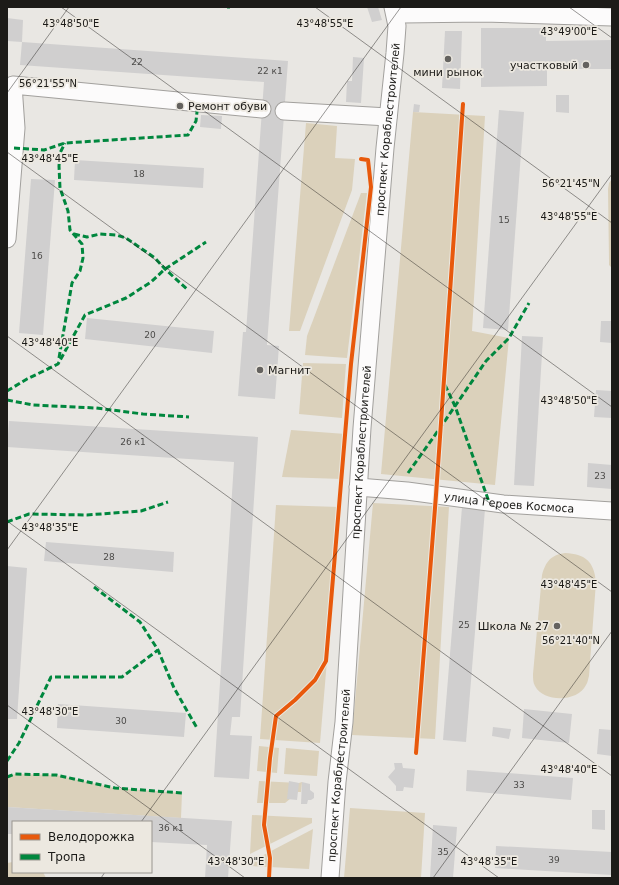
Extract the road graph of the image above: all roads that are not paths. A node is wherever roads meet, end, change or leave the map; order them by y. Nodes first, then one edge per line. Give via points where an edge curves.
1 (400, 14) edge
2 (612, 17) edge
3 (262, 109) dead end
4 (284, 111) dead end
5 (388, 117) junction
6 (7, 239) edge
7 (358, 487) junction
8 (612, 511) edge
9 (330, 878) edge

1 - 2 street via 483,13
1 - 5 street, проспект Кораблестроителей
3 - 6 street via 13,85 16,128
4 - 5 street
5 - 7 street, проспект Кораблестроителей
7 - 8 street, улица Героев Космоса via 503,504
7 - 9 street, проспект Кораблестроителей via 344,722

